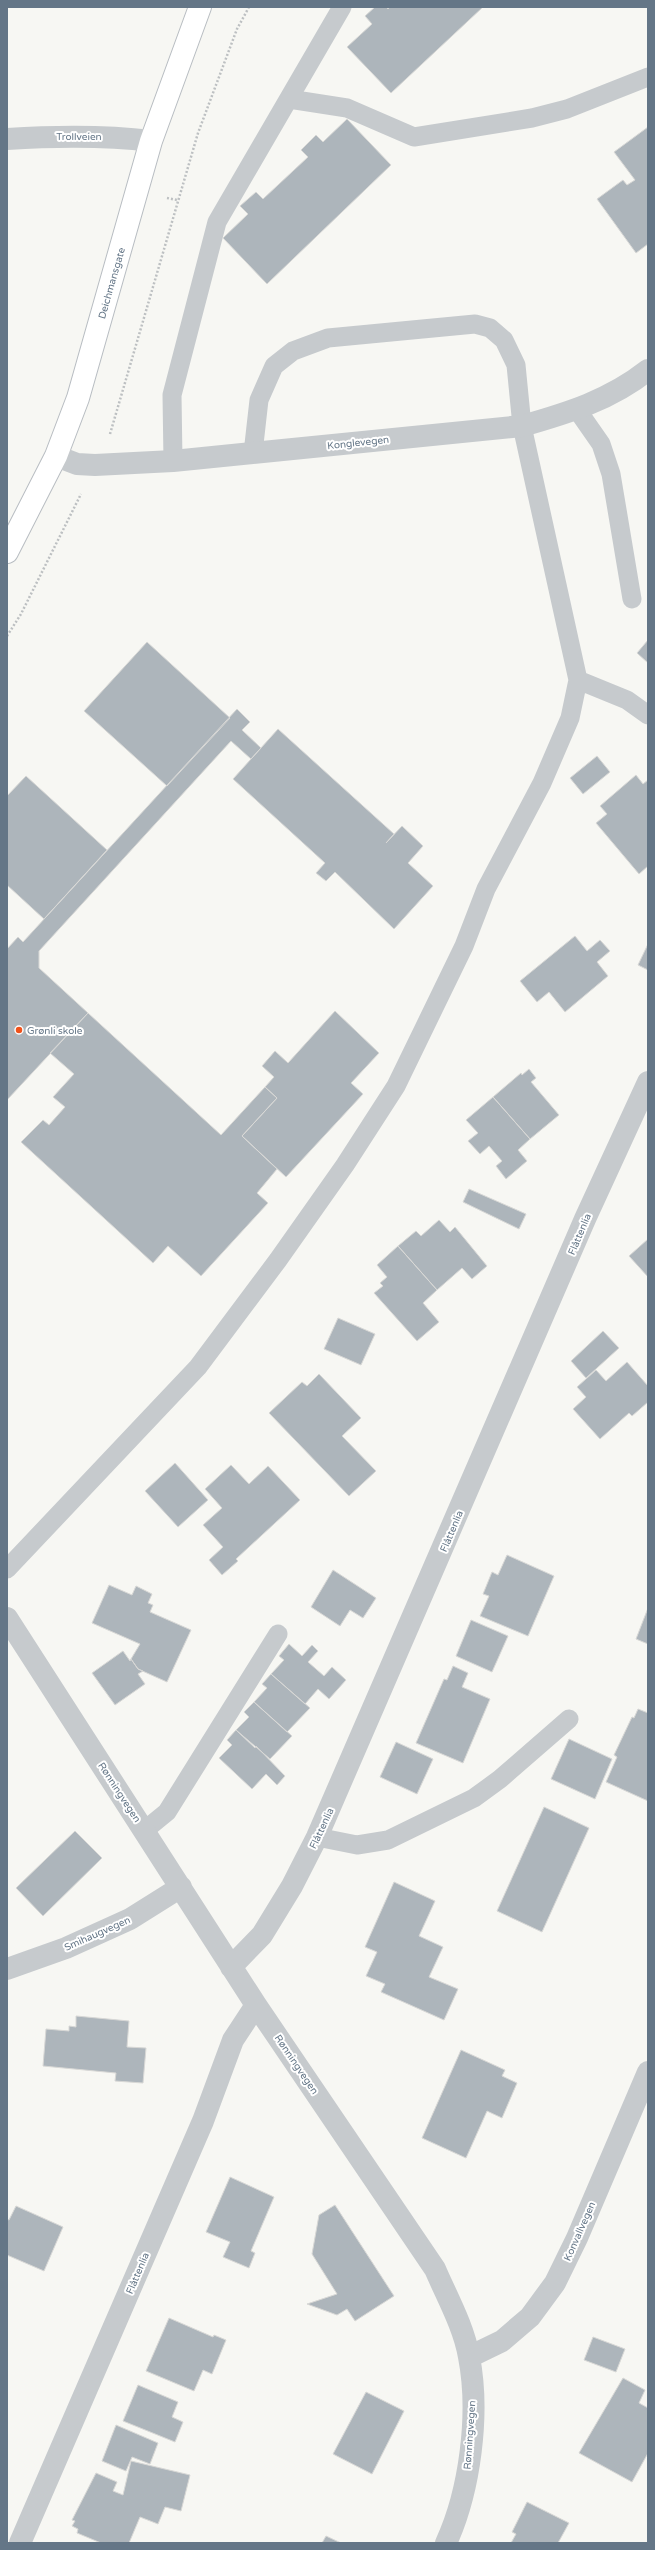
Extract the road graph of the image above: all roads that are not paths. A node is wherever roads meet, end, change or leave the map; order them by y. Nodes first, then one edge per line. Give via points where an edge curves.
1 (200, 7) edge
2 (342, 7) edge
3 (648, 77) edge
4 (289, 99) junction
5 (7, 139) edge
6 (151, 141) junction
7 (648, 370) edge
8 (578, 410) junction
9 (522, 426) junction
10 (253, 453) junction
11 (56, 456) junction
12 (173, 461) junction
13 (7, 552) edge
14 (632, 599) dead end
15 (578, 680) junction
16 (648, 715) edge
17 (648, 1082) edge
18 (7, 1569) edge
19 (7, 1618) edge
20 (278, 1634) dead end
21 (569, 1719) dead end
22 (145, 1830) junction
23 (317, 1837) junction
24 (181, 1887) junction
25 (231, 1968) junction
26 (7, 1969) edge
27 (256, 2005) junction
28 (648, 2072) edge
29 (469, 2357) junction
30 (20, 2543) edge
31 (446, 2543) edge

1 - 6 street, Deichmansgate
2 - 4 lane
3 - 4 lane via 567,109 532,118 414,137 347,108
4 - 12 lane via 217,222 172,395
5 - 6 street, Trollveien via 102,136
6 - 11 street, Deichmansgate via 78,398
7 - 8 street, Konglevegen via 611,394
8 - 9 street, Konglevegen
8 - 14 lane via 601,444 611,474
9 - 10 street, Konglevegen
9 - 10 lane via 516,365 504,340 490,328 475,324 328,338 293,352 274,366 259,400
9 - 15 lane
10 - 12 street, Konglevegen
11 - 12 street, Konglevegen via 77,464 95,465
11 - 13 street, Deichmansgate
15 - 16 lane via 627,700
15 - 18 lane via 570,718 542,783 486,889 464,946 396,1086 278,1260 198,1367
17 - 23 street, Flåttenlia
19 - 22 street, Rønningvegen
20 - 22 lane via 167,1812
21 - 23 lane via 500,1779 474,1798 388,1840 357,1845
22 - 24 street, Rønningvegen
23 - 25 street, Flåttenlia via 292,1886 262,1935
24 - 25 street, Rønningvegen
24 - 26 street, Smihaugvegen via 130,1920 66,1948
25 - 27 street, Rønningvegen
27 - 29 street, Rønningvegen via 435,2269 453,2309
27 - 30 street, Flåttenlia via 233,2040 203,2121
28 - 29 street, Konvallvegen via 555,2283 530,2317 502,2341
29 - 31 street, Rønningvegen via 473,2411 469,2466 452,2530

